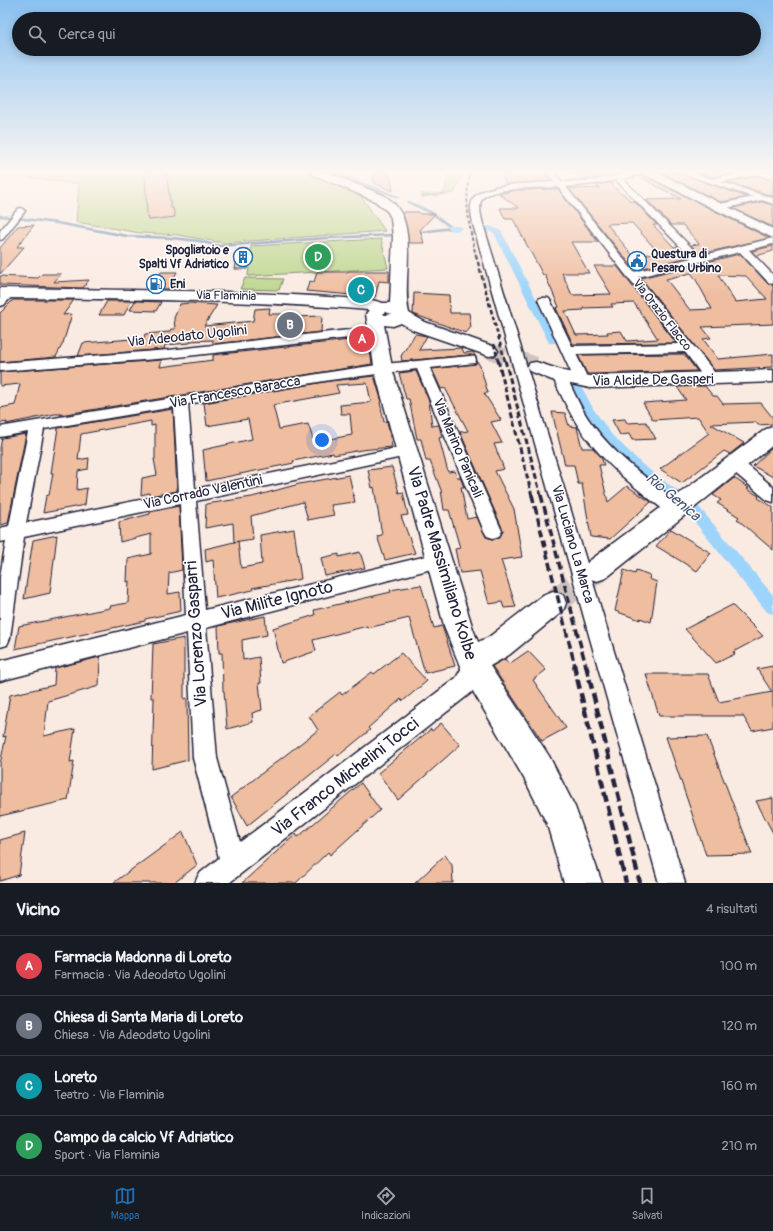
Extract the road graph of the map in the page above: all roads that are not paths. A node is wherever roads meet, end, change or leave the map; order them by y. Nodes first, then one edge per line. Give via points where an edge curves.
1 (19, 213) edge
2 (395, 213) edge
3 (476, 213) edge
4 (581, 213) edge
5 (652, 213) edge
6 (731, 213) edge
7 (773, 234) edge
8 (0, 237) edge
9 (773, 241) edge
10 (742, 248) junction
11 (698, 260) junction
12 (631, 276) junction
13 (773, 281) edge
14 (3, 296) edge
15 (544, 300) dead end
16 (386, 313) junction
17 (688, 348) junction
18 (567, 350) junction
19 (489, 351) tunnel mouth
20 (470, 360) dead end
21 (422, 364) junction
22 (0, 367) edge
23 (536, 367) tunnel mouth
24 (384, 368) junction
25 (707, 372) dead end
26 (560, 376) junction
27 (773, 376) edge
28 (582, 381) junction
29 (181, 402) junction
30 (37, 426) junction
31 (0, 432) edge
32 (773, 434) edge
33 (407, 451) junction
34 (734, 464) junction
35 (186, 496) junction
36 (773, 496) edge
37 (681, 504) junction
38 (493, 531) dead end
39 (8, 533) edge
40 (439, 560) junction
41 (597, 570) tunnel mouth
42 (553, 603) tunnel mouth
43 (196, 621) junction
44 (0, 638) edge
45 (474, 666) junction
46 (0, 671) edge
47 (233, 864) junction
48 (208, 883) edge
49 (584, 883) edge
50 (672, 883) edge

1 - 8 street
2 - 16 street, Via Padre Massimiliano Kolbe via 400,237
3 - 50 street, Via Luciano La Marca
4 - 12 street, Via Orazio Flacco
5 - 11 street
6 - 7 street
9 - 10 street
10 - 11 street
10 - 13 street
11 - 12 street
12 - 17 street, Via Orazio Flacco
14 - 16 street, Via Flaminia via 235,296 356,304
15 - 18 street
16 - 19 street
16 - 22 street, Via Adeodato Ugolini via 367,332 169,354
16 - 24 street, Via Padre Massimiliano Kolbe
17 - 18 street
17 - 25 street, Via Orazio Flacco
18 - 28 street
20 - 21 street, Via Francesco Baracca
21 - 24 street, Via Francesco Baracca
21 - 38 street, Via Marino Panicali
23 - 26 street, Via Alcide De Gasperi
24 - 29 street, Via Francesco Baracca
24 - 33 street, Via Padre Massimiliano Kolbe
26 - 28 street, Via Alcide De Gasperi
26 - 37 street via 577,412 597,441 628,472
27 - 28 street, Via Alcide De Gasperi via 659,381
29 - 30 street, Via Francesco Baracca
29 - 35 street, Via Lorenzo Gasparri
30 - 31 street, Via Francesco Baracca
30 - 39 street
32 - 34 street
33 - 35 street, Via Corrado Valentini
33 - 40 street, Via Padre Massimiliano Kolbe
34 - 36 street
34 - 37 street
35 - 39 street, Via Corrado Valentini
35 - 43 street, Via Lorenzo Gasparri
37 - 41 street
39 - 44 street
40 - 43 street, Via Milite Ignoto
40 - 45 street, Via Padre Massimiliano Kolbe via 459,629
42 - 45 street via 499,646 481,655
43 - 46 street, Via Milite Ignoto
43 - 47 street, Via Lorenzo Gasparri via 205,758
45 - 47 street, Via Franco Michelini Tocci via 464,685
45 - 49 street, Via Padre Massimiliano Kolbe via 537,768 563,818
47 - 48 street, Via Franco Michelini Tocci

